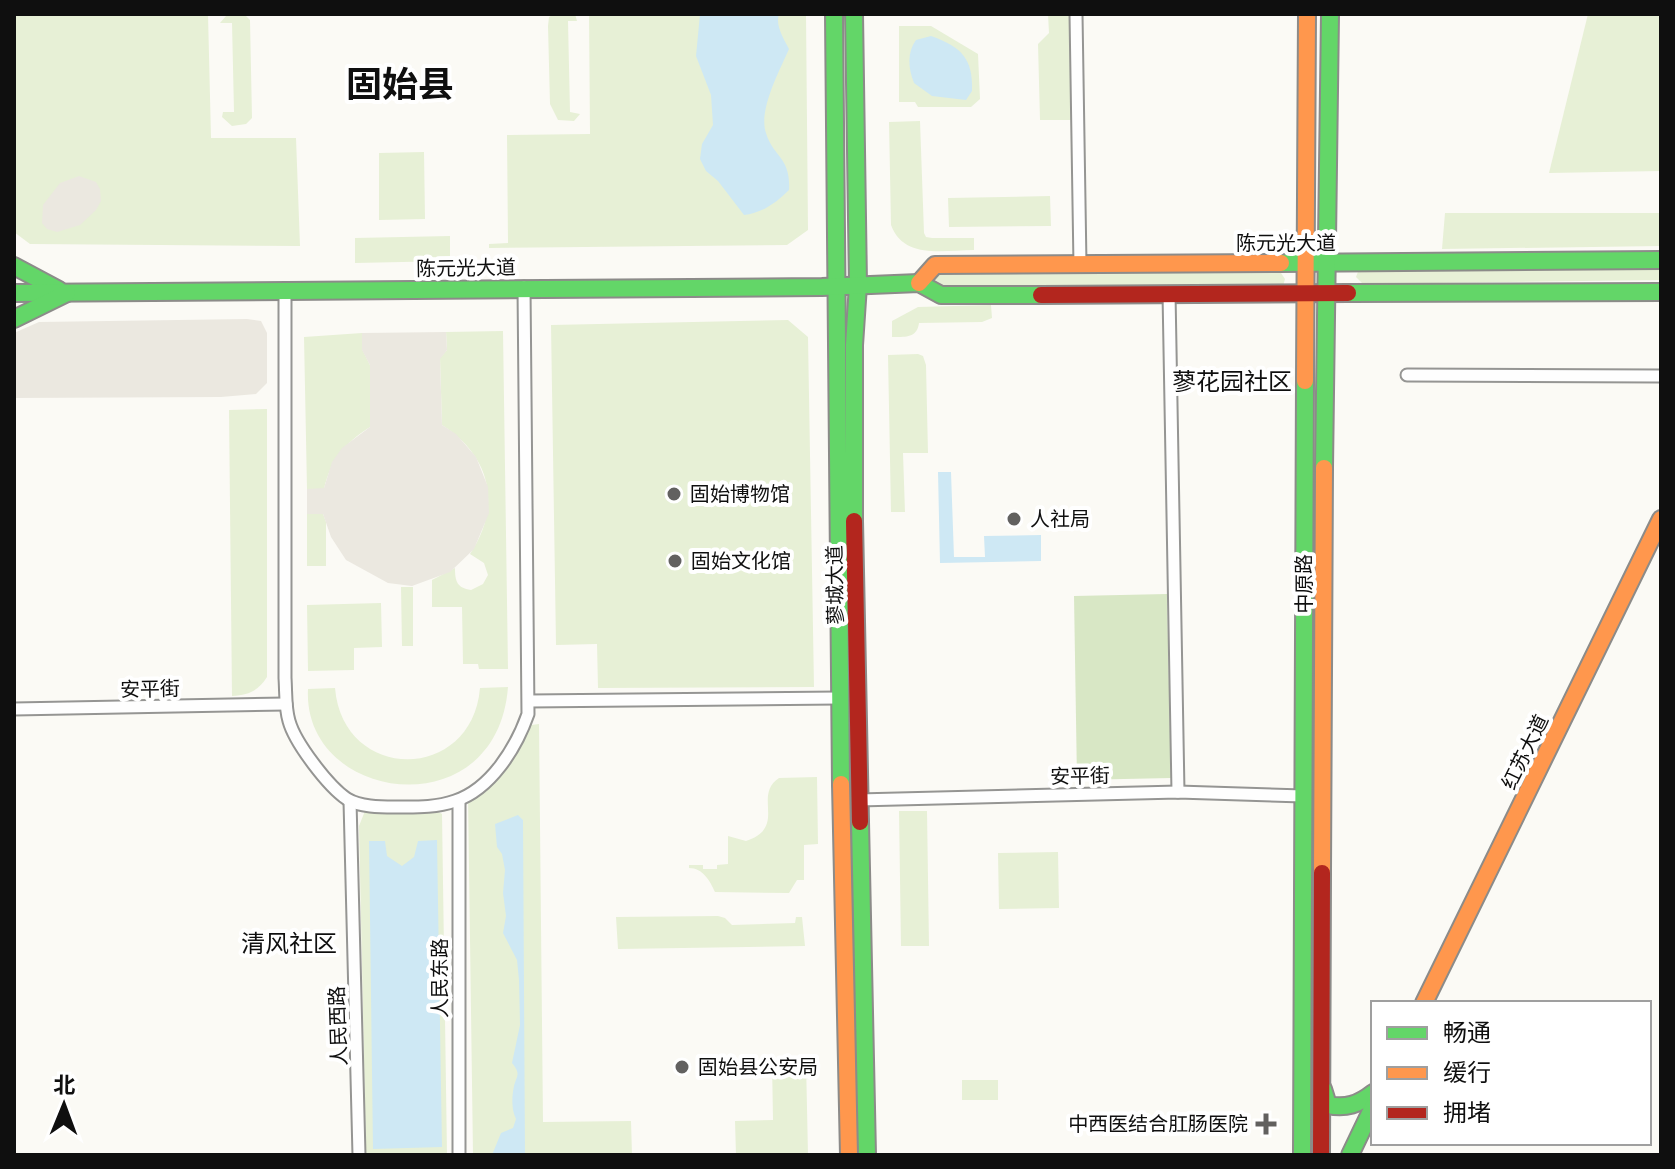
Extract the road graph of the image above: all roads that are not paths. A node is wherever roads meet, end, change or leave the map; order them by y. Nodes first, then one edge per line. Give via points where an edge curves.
1 (834, 14) edge
2 (854, 14) edge
3 (1076, 14) edge
4 (1307, 14) edge
5 (1330, 14) edge
6 (1661, 260) edge
7 (1305, 263) junction
8 (1326, 264) junction
9 (1080, 265) junction
10 (14, 266) edge
11 (919, 283) junction
12 (858, 285) junction
13 (837, 286) junction
14 (524, 287) junction
15 (68, 292) junction
16 (285, 292) junction
17 (1661, 292) edge
18 (14, 293) edge
19 (1169, 293) junction
20 (1325, 294) junction
21 (1306, 295) junction
22 (14, 319) edge
23 (1407, 375) dead end
24 (1661, 376) edge
25 (1661, 519) edge
26 (839, 698) junction
27 (529, 701) junction
28 (286, 704) junction
29 (14, 709) edge
30 (1178, 792) junction
31 (1303, 796) junction
32 (459, 800) junction
33 (858, 800) junction
34 (350, 801) junction
35 (1425, 1001) edge
36 (1321, 1082) junction
37 (1371, 1094) edge
38 (1371, 1111) edge
39 (848, 1122) junction
40 (867, 1122) junction
41 (359, 1155) edge
42 (459, 1155) edge
43 (840, 1155) edge
44 (849, 1155) edge
45 (867, 1155) edge
46 (882, 1155) edge
47 (1302, 1155) edge
48 (1321, 1155) edge
49 (1350, 1155) edge

1 - 13 main road, 蓼城大道
2 - 12 main road, 蓼城大道
3 - 9 street
4 - 7 main road, 中原路
5 - 8 main road, 中原路
6 - 8 main road, 陈元光大道
7 - 8 main road, 陈元光大道
7 - 9 main road, 陈元光大道
7 - 21 main road, 中原路
8 - 20 main road, 中原路
9 - 11 main road, 陈元光大道 via 935,265
10 - 15 main road
11 - 12 main road, 陈元光大道
11 - 19 main road, 陈元光大道 via 941,295
12 - 13 main road, 陈元光大道
12 - 33 main road, 蓼城大道
13 - 14 main road, 陈元光大道
13 - 26 main road, 蓼城大道
14 - 16 main road, 陈元光大道
14 - 27 street
15 - 16 main road, 陈元光大道
15 - 18 main road, 陈元光大道
15 - 22 main road
16 - 28 street
17 - 20 main road, 陈元光大道
19 - 21 main road, 陈元光大道
19 - 30 street
20 - 21 main road, 陈元光大道
20 - 36 main road, 中原路
21 - 31 main road, 中原路
23 - 24 street
25 - 35 main road, 红苏大道
26 - 27 street
26 - 39 main road, 蓼城大道
27 - 32 street via 524,726 501,765
28 - 29 street, 安平街
28 - 34 street via 298,741
30 - 31 street, 安平街
30 - 33 street, 安平街
31 - 47 main road, 中原路
32 - 34 street via 415,807
32 - 42 street, 人民东路
33 - 40 main road, 蓼城大道
34 - 41 street, 人民西路
36 - 37 main road via 1328,1105 1337,1108 1357,1105
36 - 48 main road, 中原路
38 - 49 main road
39 - 43 main road
39 - 44 main road, 蓼城大道
40 - 45 main road, 蓼城大道
40 - 46 main road

